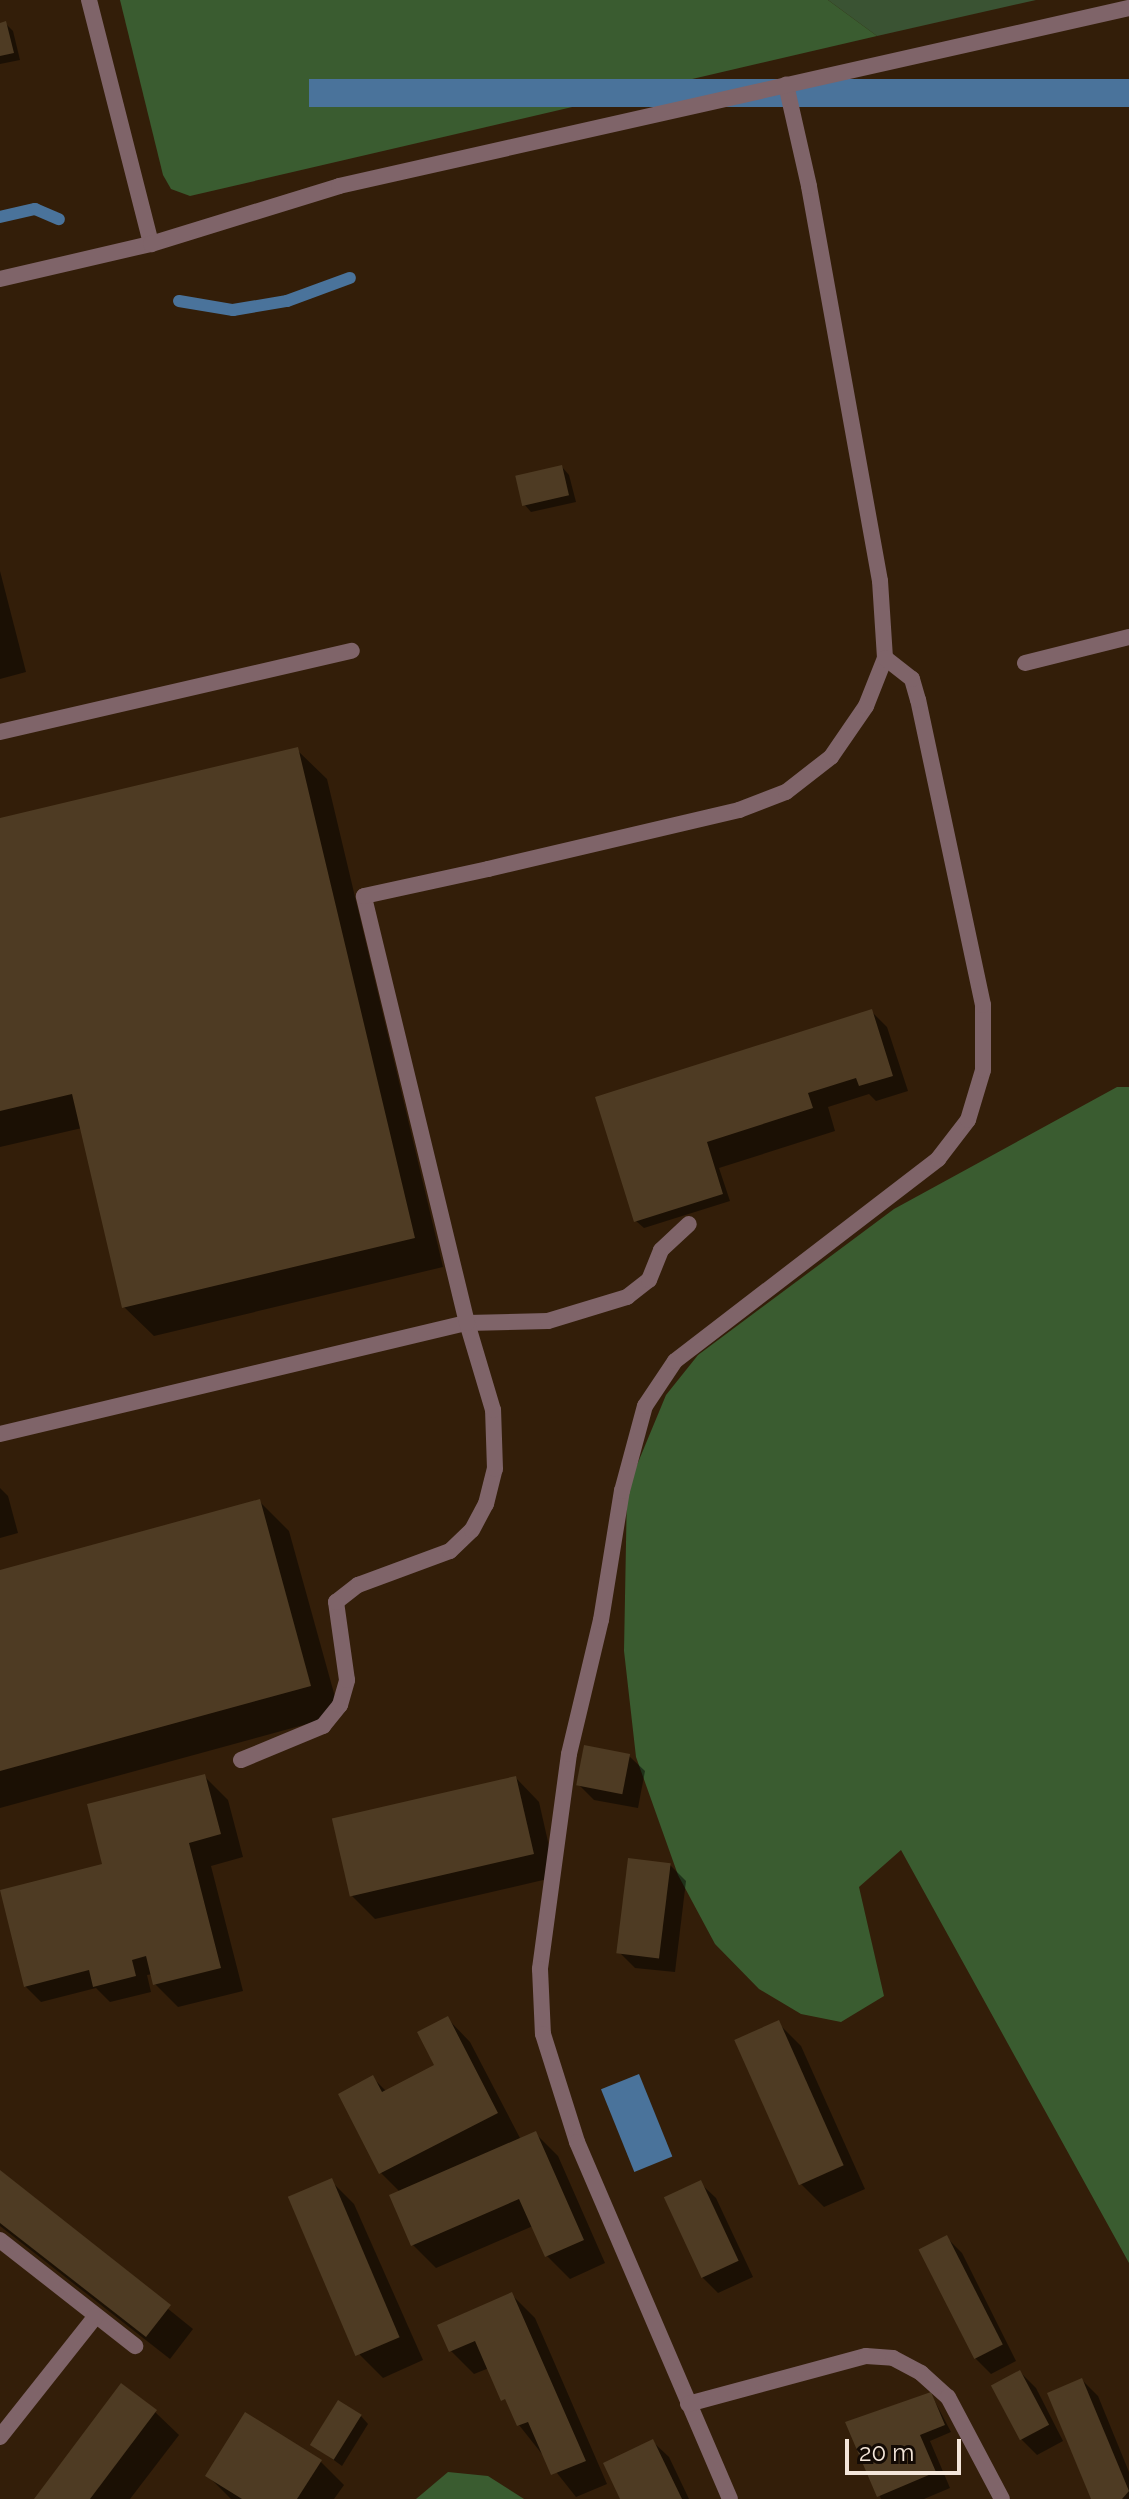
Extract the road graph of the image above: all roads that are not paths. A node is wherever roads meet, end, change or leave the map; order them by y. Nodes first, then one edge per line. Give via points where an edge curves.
1 (89, 0) edge
2 (1129, 8) edge
3 (786, 85) junction
4 (151, 244) junction
5 (0, 279) edge
6 (1129, 637) edge
7 (352, 651) dead end
8 (885, 658) junction
9 (1025, 663) dead end
10 (0, 732) edge
11 (689, 1224) dead end
12 (467, 1323) junction
13 (0, 1434) edge
14 (241, 1760) dead end
15 (0, 2240) edge
16 (96, 2316) junction
17 (135, 2346) dead end
18 (688, 2404) junction
19 (0, 2437) edge
20 (730, 2499) edge
21 (1002, 2499) edge

1 - 4 street
2 - 3 street
3 - 4 street via 339,186
3 - 8 street via 880,581
4 - 5 street
6 - 9 street
7 - 10 street
8 - 12 street via 866,706 831,757 786,792 739,810 364,896
8 - 18 street via 912,679 918,700 983,1005 983,1070 968,1120 938,1159 675,1361 645,1406 622,1491 601,1620 569,1754 540,1969 543,2034 577,2142
11 - 12 street via 661,1250 649,1280 627,1297 548,1321
12 - 13 street
12 - 14 street via 497,1438 486,1504 472,1530 450,1551 358,1585 336,1602 347,1680 340,1705 323,1726
15 - 16 street
16 - 17 street
16 - 19 street
18 - 20 street
18 - 21 street via 866,2356 893,2358 948,2397

